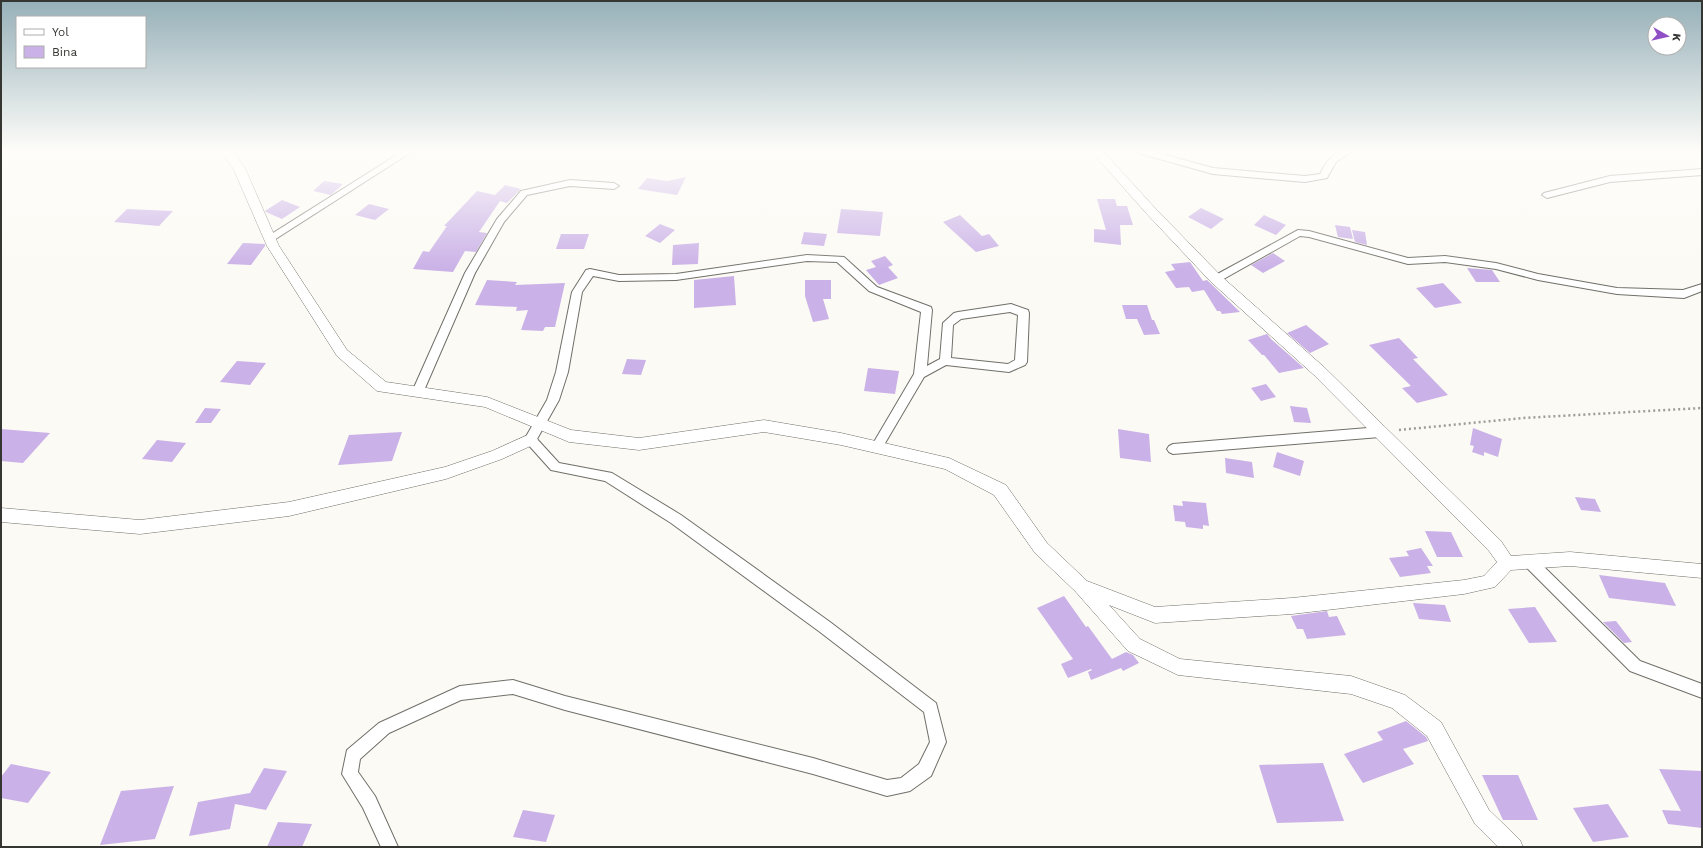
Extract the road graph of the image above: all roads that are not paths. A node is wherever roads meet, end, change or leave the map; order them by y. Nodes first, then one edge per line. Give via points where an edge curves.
1 (249, 191) edge
2 (348, 191) edge
3 (535, 191) edge
4 (1133, 191) edge
5 (1561, 191) edge
6 (1547, 194) dead end
7 (270, 238) junction
8 (1216, 279) junction
9 (1702, 287) edge
10 (945, 361) junction
11 (920, 374) junction
12 (418, 392) junction
13 (538, 424) junction
14 (1380, 432) junction
15 (530, 440) junction
16 (877, 447) junction
17 (1173, 449) dead end
18 (1, 514) edge
19 (1530, 562) junction
20 (1507, 563) junction
21 (1702, 570) edge
22 (1080, 586) junction
23 (1702, 691) edge
24 (390, 847) edge
25 (1513, 847) edge

1 - 7 street
2 - 7 street
3 - 12 street via 524,193 500,220 470,273
4 - 8 street
5 - 6 street
7 - 12 street via 342,353 382,387
8 - 9 street via 1298,233 1408,261 1445,259 1496,266 1538,277 1617,291 1684,294
8 - 14 street via 1319,371
10 - 10 street via 1009,368 1022,362 1024,313 1011,308 958,316 948,323
10 - 11 street
11 - 13 street via 927,310 873,289 840,259 807,258 676,277 619,278 590,272 577,292 562,372 553,400
11 - 16 street
12 - 13 street via 487,402
13 - 15 street
13 - 16 street via 569,436 639,444 764,426
14 - 17 street
14 - 20 street via 1495,546
15 - 18 street via 446,473 289,509 140,527
15 - 24 street via 555,467 608,477 676,519 818,623 930,708 938,742 925,770 904,785 887,788 813,766 564,703 513,687 460,693 384,728 353,755 350,774 369,802
16 - 22 street via 949,464 1000,490 1041,548
19 - 20 street
19 - 21 street via 1570,559
19 - 23 street via 1635,666
20 - 22 street via 1489,582 1464,587 1292,606 1155,615
22 - 25 street via 1134,645 1178,667 1351,685 1398,700 1434,729 1482,817

